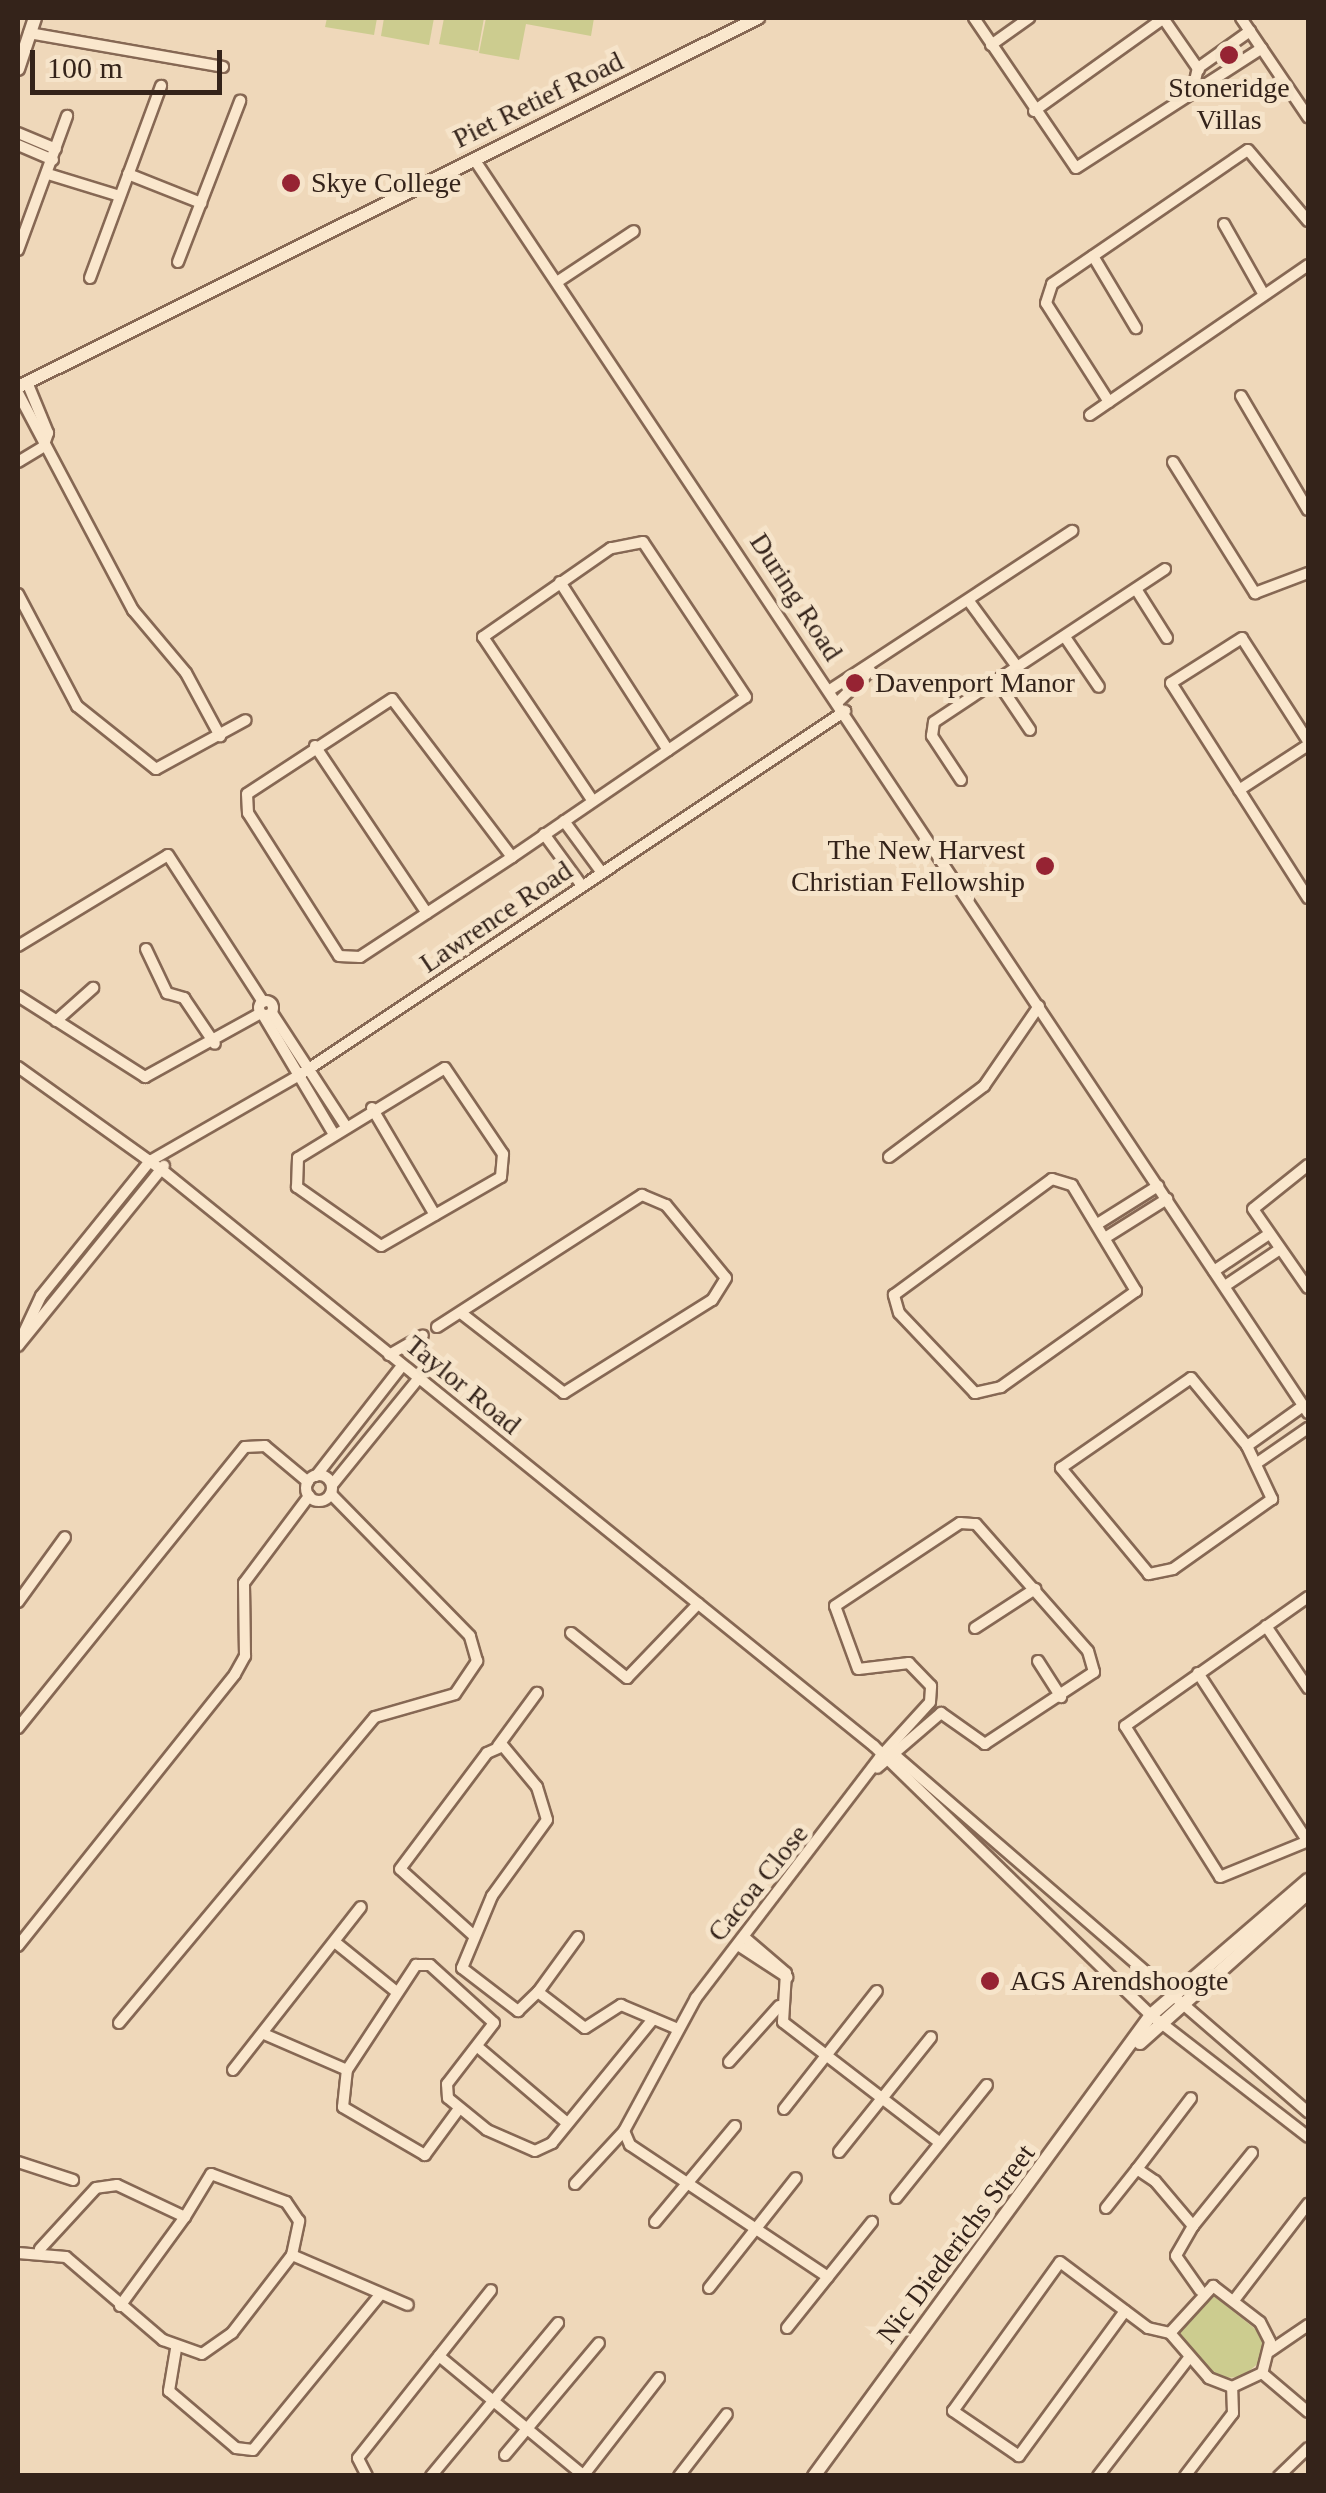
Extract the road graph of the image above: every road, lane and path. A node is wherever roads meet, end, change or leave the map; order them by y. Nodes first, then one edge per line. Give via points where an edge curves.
1 (35, 18) edge
2 (758, 18) edge
3 (974, 18) edge
4 (1029, 18) edge
5 (1164, 18) edge
6 (1241, 18) edge
7 (1250, 31) junction
8 (29, 33) junction
9 (991, 45) junction
10 (1262, 48) junction
11 (223, 67) dead end
12 (1198, 68) junction
13 (18, 69) edge
14 (1200, 83) junction
15 (161, 86) dead end
16 (240, 101) dead end
17 (1034, 111) junction
18 (66, 116) dead end
19 (1308, 118) edge
20 (18, 132) edge
21 (18, 145) edge
22 (54, 155) junction
23 (474, 159) junction
24 (48, 174) junction
25 (128, 174) junction
26 (120, 196) junction
27 (201, 203) junction
28 (1308, 220) edge
29 (1224, 224) dead end
30 (634, 231) dead end
31 (18, 250) edge
32 (1093, 256) junction
33 (178, 262) dead end
34 (1308, 265) edge
35 (90, 278) dead end
36 (556, 282) junction
37 (1264, 295) junction
38 (1136, 328) dead end
39 (21, 387) edge
40 (1242, 396) dead end
41 (1109, 402) junction
42 (1090, 415) dead end
43 (43, 447) junction
44 (18, 462) edge
45 (1173, 462) dead end
46 (1308, 510) edge
47 (1072, 532) dead end
48 (1166, 568) dead end
49 (1308, 573) edge
50 (560, 582) junction
51 (1136, 589) junction
52 (18, 594) edge
53 (971, 604) junction
54 (1066, 637) junction
55 (1167, 638) dead end
56 (1018, 668) junction
57 (870, 671) junction
58 (997, 682) junction
59 (1099, 687) dead end
60 (830, 690) junction
61 (842, 706) junction
62 (246, 720) dead end
63 (1030, 730) dead end
64 (220, 736) junction
65 (1308, 743) edge
66 (316, 746) junction
67 (668, 750) junction
68 (961, 780) dead end
69 (1238, 790) junction
70 (592, 800) junction
71 (564, 820) junction
72 (544, 834) junction
73 (512, 857) junction
74 (602, 873) junction
75 (582, 886) junction
76 (1308, 898) edge
77 (427, 913) junction
78 (18, 946) edge
79 (146, 950) dead end
80 (93, 988) dead end
81 (18, 996) edge
82 (1039, 1006) junction
83 (265, 1010) junction
84 (56, 1022) junction
85 (215, 1044) junction
86 (18, 1068) edge
87 (302, 1072) junction
88 (372, 1108) junction
89 (345, 1124) junction
90 (334, 1132) junction
91 (170, 1156) junction
92 (889, 1157) dead end
93 (150, 1161) junction
94 (1308, 1166) edge
95 (162, 1170) junction
96 (1158, 1186) junction
97 (1167, 1199) junction
98 (435, 1215) junction
99 (1100, 1223) junction
100 (1108, 1236) junction
101 (1266, 1236) junction
102 (1277, 1251) junction
103 (1214, 1271) junction
104 (1225, 1286) junction
105 (1308, 1288) edge
106 (461, 1312) junction
107 (437, 1327) dead end
108 (18, 1328) edge
109 (423, 1335) dead end
110 (30, 1336) junction
111 (18, 1345) edge
112 (390, 1355) junction
113 (402, 1366) junction
114 (418, 1379) junction
115 (1306, 1410) edge
116 (1308, 1428) edge
117 (1247, 1446) junction
118 (1258, 1463) junction
119 (312, 1479) junction
120 (331, 1490) junction
121 (309, 1496) junction
122 (65, 1536) dead end
123 (1035, 1589) junction
124 (1308, 1597) edge
125 (18, 1599) edge
126 (698, 1604) junction
127 (1266, 1626) junction
128 (975, 1628) dead end
129 (571, 1634) dead end
130 (1038, 1662) dead end
131 (1198, 1674) junction
132 (1308, 1688) edge
133 (537, 1693) dead end
134 (1060, 1697) junction
135 (18, 1728) edge
136 (498, 1746) junction
137 (885, 1758) junction
138 (1308, 1841) edge
139 (1308, 1880) edge
140 (1308, 1893) edge
141 (361, 1907) dead end
142 (473, 1934) junction
143 (578, 1937) dead end
144 (741, 1941) junction
145 (336, 1943) junction
146 (18, 1946) edge
147 (394, 1990) junction
148 (877, 1991) dead end
149 (538, 1992) junction
150 (1166, 1998) junction
151 (779, 2006) junction
152 (1180, 2008) junction
153 (1152, 2015) junction
154 (653, 2019) junction
155 (119, 2024) dead end
156 (1164, 2026) junction
157 (678, 2030) junction
158 (264, 2034) junction
159 (931, 2037) dead end
160 (1138, 2044) junction
161 (479, 2048) junction
162 (826, 2056) junction
163 (730, 2062) dead end
164 (233, 2070) dead end
165 (347, 2070) junction
166 (987, 2085) dead end
167 (1191, 2098) dead end
168 (882, 2099) junction
169 (784, 2109) dead end
170 (458, 2110) junction
171 (1308, 2112) edge
172 (566, 2122) junction
173 (734, 2126) dead end
174 (624, 2131) junction
175 (1308, 2137) edge
176 (940, 2142) junction
177 (839, 2152) dead end
178 (1252, 2153) dead end
179 (18, 2162) edge
180 (1137, 2169) junction
181 (690, 2178) junction
182 (796, 2178) dead end
183 (73, 2180) dead end
184 (576, 2184) dead end
185 (896, 2198) dead end
186 (1308, 2204) edge
187 (1106, 2208) dead end
188 (185, 2217) junction
189 (655, 2222) dead end
190 (872, 2222) dead end
191 (758, 2226) junction
192 (1193, 2226) junction
193 (40, 2249) junction
194 (18, 2252) edge
195 (292, 2255) junction
196 (828, 2276) junction
197 (709, 2288) dead end
198 (491, 2290) dead end
199 (1200, 2290) junction
200 (380, 2294) junction
201 (1234, 2299) junction
202 (120, 2306) junction
203 (408, 2306) dead end
204 (1126, 2311) junction
205 (558, 2323) dead end
206 (1308, 2325) edge
207 (787, 2328) dead end
208 (1170, 2333) junction
209 (599, 2343) dead end
210 (176, 2349) junction
211 (1270, 2351) junction
212 (439, 2356) junction
213 (1188, 2359) junction
214 (1262, 2373) junction
215 (659, 2378) dead end
216 (1232, 2387) junction
217 (494, 2400) junction
218 (1308, 2412) edge
219 (728, 2414) dead end
220 (528, 2428) junction
221 (1308, 2448) edge
222 (505, 2456) dead end
223 (583, 2475) edge
224 (367, 2476) edge
225 (431, 2476) edge
226 (679, 2476) edge
227 (814, 2476) edge
228 (1098, 2476) edge
229 (1185, 2476) edge
230 (1279, 2476) edge

1 - 8 street
2 - 23 street, Piet Retief Road
3 - 9 street
4 - 9 street
5 - 12 street
5 - 17 street
6 - 7 street
7 - 10 street
7 - 12 street
8 - 11 street
8 - 13 street
9 - 17 street
10 - 14 street
10 - 19 street
12 - 14 street
14 - 17 street via 1081,167 1068,164
15 - 25 street
16 - 27 street
18 - 22 street
20 - 22 street
21 - 22 street
22 - 24 street
23 - 36 street, During Road
23 - 39 street, Piet Retief Road
24 - 26 street
24 - 31 street
25 - 26 street
25 - 27 street
26 - 35 street
27 - 33 street
28 - 32 street via 1248,150
29 - 37 street
30 - 36 street
32 - 38 street
32 - 41 street via 1044,299
34 - 37 street
36 - 60 street, During Road
37 - 41 street
39 - 43 street via 48,427
40 - 46 street
41 - 42 street
43 - 44 street
43 - 64 street via 133,610 186,673
45 - 49 street via 1255,594
47 - 53 street
48 - 51 street
50 - 67 street
50 - 67 street via 620,544 644,542 745,687 744,700
50 - 70 street via 488,628 483,644
51 - 54 street
51 - 55 street
52 - 64 street via 77,706 150,764 162,770
53 - 56 street
53 - 57 street
54 - 56 street
54 - 59 street
56 - 58 street
57 - 60 street
57 - 61 street, Lawrence Road
58 - 63 street
58 - 68 street via 930,728
60 - 61 street, During Road
61 - 74 street, Lawrence Road
61 - 82 street, During Road
62 - 64 street
65 - 69 street
65 - 69 street via 1247,641 1227,640 1171,688
66 - 73 street via 381,702 398,702
66 - 77 street
66 - 77 street via 253,788 246,806 339,956 352,960
67 - 70 street
69 - 76 street
70 - 71 street
71 - 72 street
71 - 74 street
72 - 73 street
72 - 75 street
73 - 77 street
74 - 75 street, Lawrence Road
75 - 87 street, Lawrence Road
78 - 83 street via 168,855
79 - 85 street via 167,994 184,998
80 - 84 street
81 - 84 street
82 - 92 street via 984,1086
82 - 96 street, During Road
83 - 85 street
83 - 87 street
84 - 85 street via 145,1077
86 - 93 street, Taylor Road
87 - 89 street
87 - 90 street
87 - 91 street, Lawrence Road
88 - 89 street
88 - 98 street
88 - 98 street via 445,1068 503,1154 505,1173
89 - 90 street
90 - 98 street via 293,1166 306,1196 381,1246
91 - 93 street, Lawrence Road
91 - 95 street, Lawrence Road
93 - 95 street, Taylor Road
93 - 108 street
94 - 101 street via 1254,1203
95 - 110 street, Lawrence Road
95 - 112 street, Taylor Road
96 - 97 street, During Road
96 - 99 street
97 - 100 street
97 - 103 street, During Road
99 - 100 street
99 - 100 street via 1068,1180 1052,1179 899,1287 895,1306 970,1389 990,1393 1132,1298 1136,1278
101 - 102 street
101 - 103 street
102 - 104 street
102 - 105 street
103 - 104 street, During Road
104 - 115 street, During Road
106 - 106 street via 564,1394 712,1300 726,1278 666,1205 642,1195
106 - 107 street
108 - 110 street
108 - 111 street
109 - 112 street
110 - 111 street, Lawrence Road
112 - 113 street, Taylor Road
113 - 114 street, Taylor Road
113 - 119 street
114 - 120 street
114 - 126 street, Taylor Road
115 - 117 street
116 - 118 street
117 - 118 street
117 - 118 street via 1191,1378 1061,1471 1154,1575 1270,1503
119 - 120 street
119 - 121 street
119 - 135 street via 265,1446 245,1447
120 - 121 street
120 - 155 street via 470,1636 477,1661 455,1694 383,1712 367,1725
121 - 146 street via 244,1583 245,1656 236,1674
122 - 125 street
123 - 128 street
123 - 134 street via 1095,1661 1090,1677
123 - 137 street via 967,1522 839,1601 836,1618 858,1668 909,1663 930,1686 930,1702
124 - 127 street
126 - 129 street via 628,1678
126 - 137 street, Taylor Road
127 - 131 street
127 - 132 street
130 - 134 street
131 - 138 street
131 - 138 street via 1125,1726 1215,1871 1235,1878
133 - 136 street
134 - 137 street via 984,1744 941,1713
136 - 142 street via 524,1766 546,1820
136 - 142 street via 400,1869
137 - 144 street, Cacoa Close
137 - 150 street
137 - 153 street
139 - 150 street, Nic Diederichs Street
140 - 152 street, Nic Diederichs Street
141 - 145 street
142 - 149 street via 462,1964 469,1976 518,2011
143 - 149 street
144 - 151 street via 788,1977
144 - 157 street, Cacoa Close
145 - 147 street
145 - 158 street
147 - 161 street via 416,1965 430,1965 492,2020
147 - 165 street
148 - 162 street
149 - 154 street via 585,2028 622,2004
150 - 152 street
150 - 153 street, Nic Diederichs Street
151 - 162 street via 783,2022
151 - 163 street
152 - 156 street, Nic Diederichs Street
152 - 171 street
153 - 156 street
153 - 160 street, Nic Diederichs Street
154 - 157 street
154 - 172 street
156 - 160 street, Nic Diederichs Street
156 - 175 street
157 - 174 street, Cacoa Close
158 - 164 street
158 - 165 street
159 - 168 street
160 - 227 street, Nic Diederichs Street
161 - 170 street via 445,2088
161 - 172 street
162 - 168 street
162 - 169 street
165 - 170 street via 348,2115 425,2155
166 - 176 street
167 - 180 street
168 - 176 street
168 - 177 street
170 - 172 street via 535,2151
173 - 181 street
174 - 181 street via 630,2144
174 - 184 street, Cacoa Close
176 - 185 street
178 - 192 street
179 - 183 street
180 - 187 street
180 - 192 street
181 - 189 street
181 - 191 street
182 - 191 street
186 - 201 street
188 - 193 street via 104,2186
188 - 195 street via 204,2175 233,2180 294,2208
188 - 202 street
190 - 196 street
191 - 196 street
191 - 197 street
192 - 199 street via 1176,2256
193 - 194 street
193 - 202 street via 66,2258
195 - 200 street
195 - 210 street via 220,2345 202,2354
196 - 207 street
198 - 212 street
199 - 201 street via 1213,2286
199 - 208 street
200 - 203 street
200 - 210 street via 253,2450 236,2448 175,2399 166,2382
201 - 211 street via 1264,2327
202 - 210 street
204 - 204 street via 1060,2262 953,2411 1019,2456
204 - 208 street
205 - 217 street
206 - 211 street
208 - 213 street
209 - 220 street
211 - 214 street
212 - 217 street
212 - 224 street via 358,2458
213 - 216 street
213 - 228 street
214 - 216 street
214 - 218 street
215 - 223 street
216 - 229 street via 1233,2412
217 - 220 street
217 - 225 street
219 - 226 street
220 - 222 street
220 - 223 street
221 - 230 street

